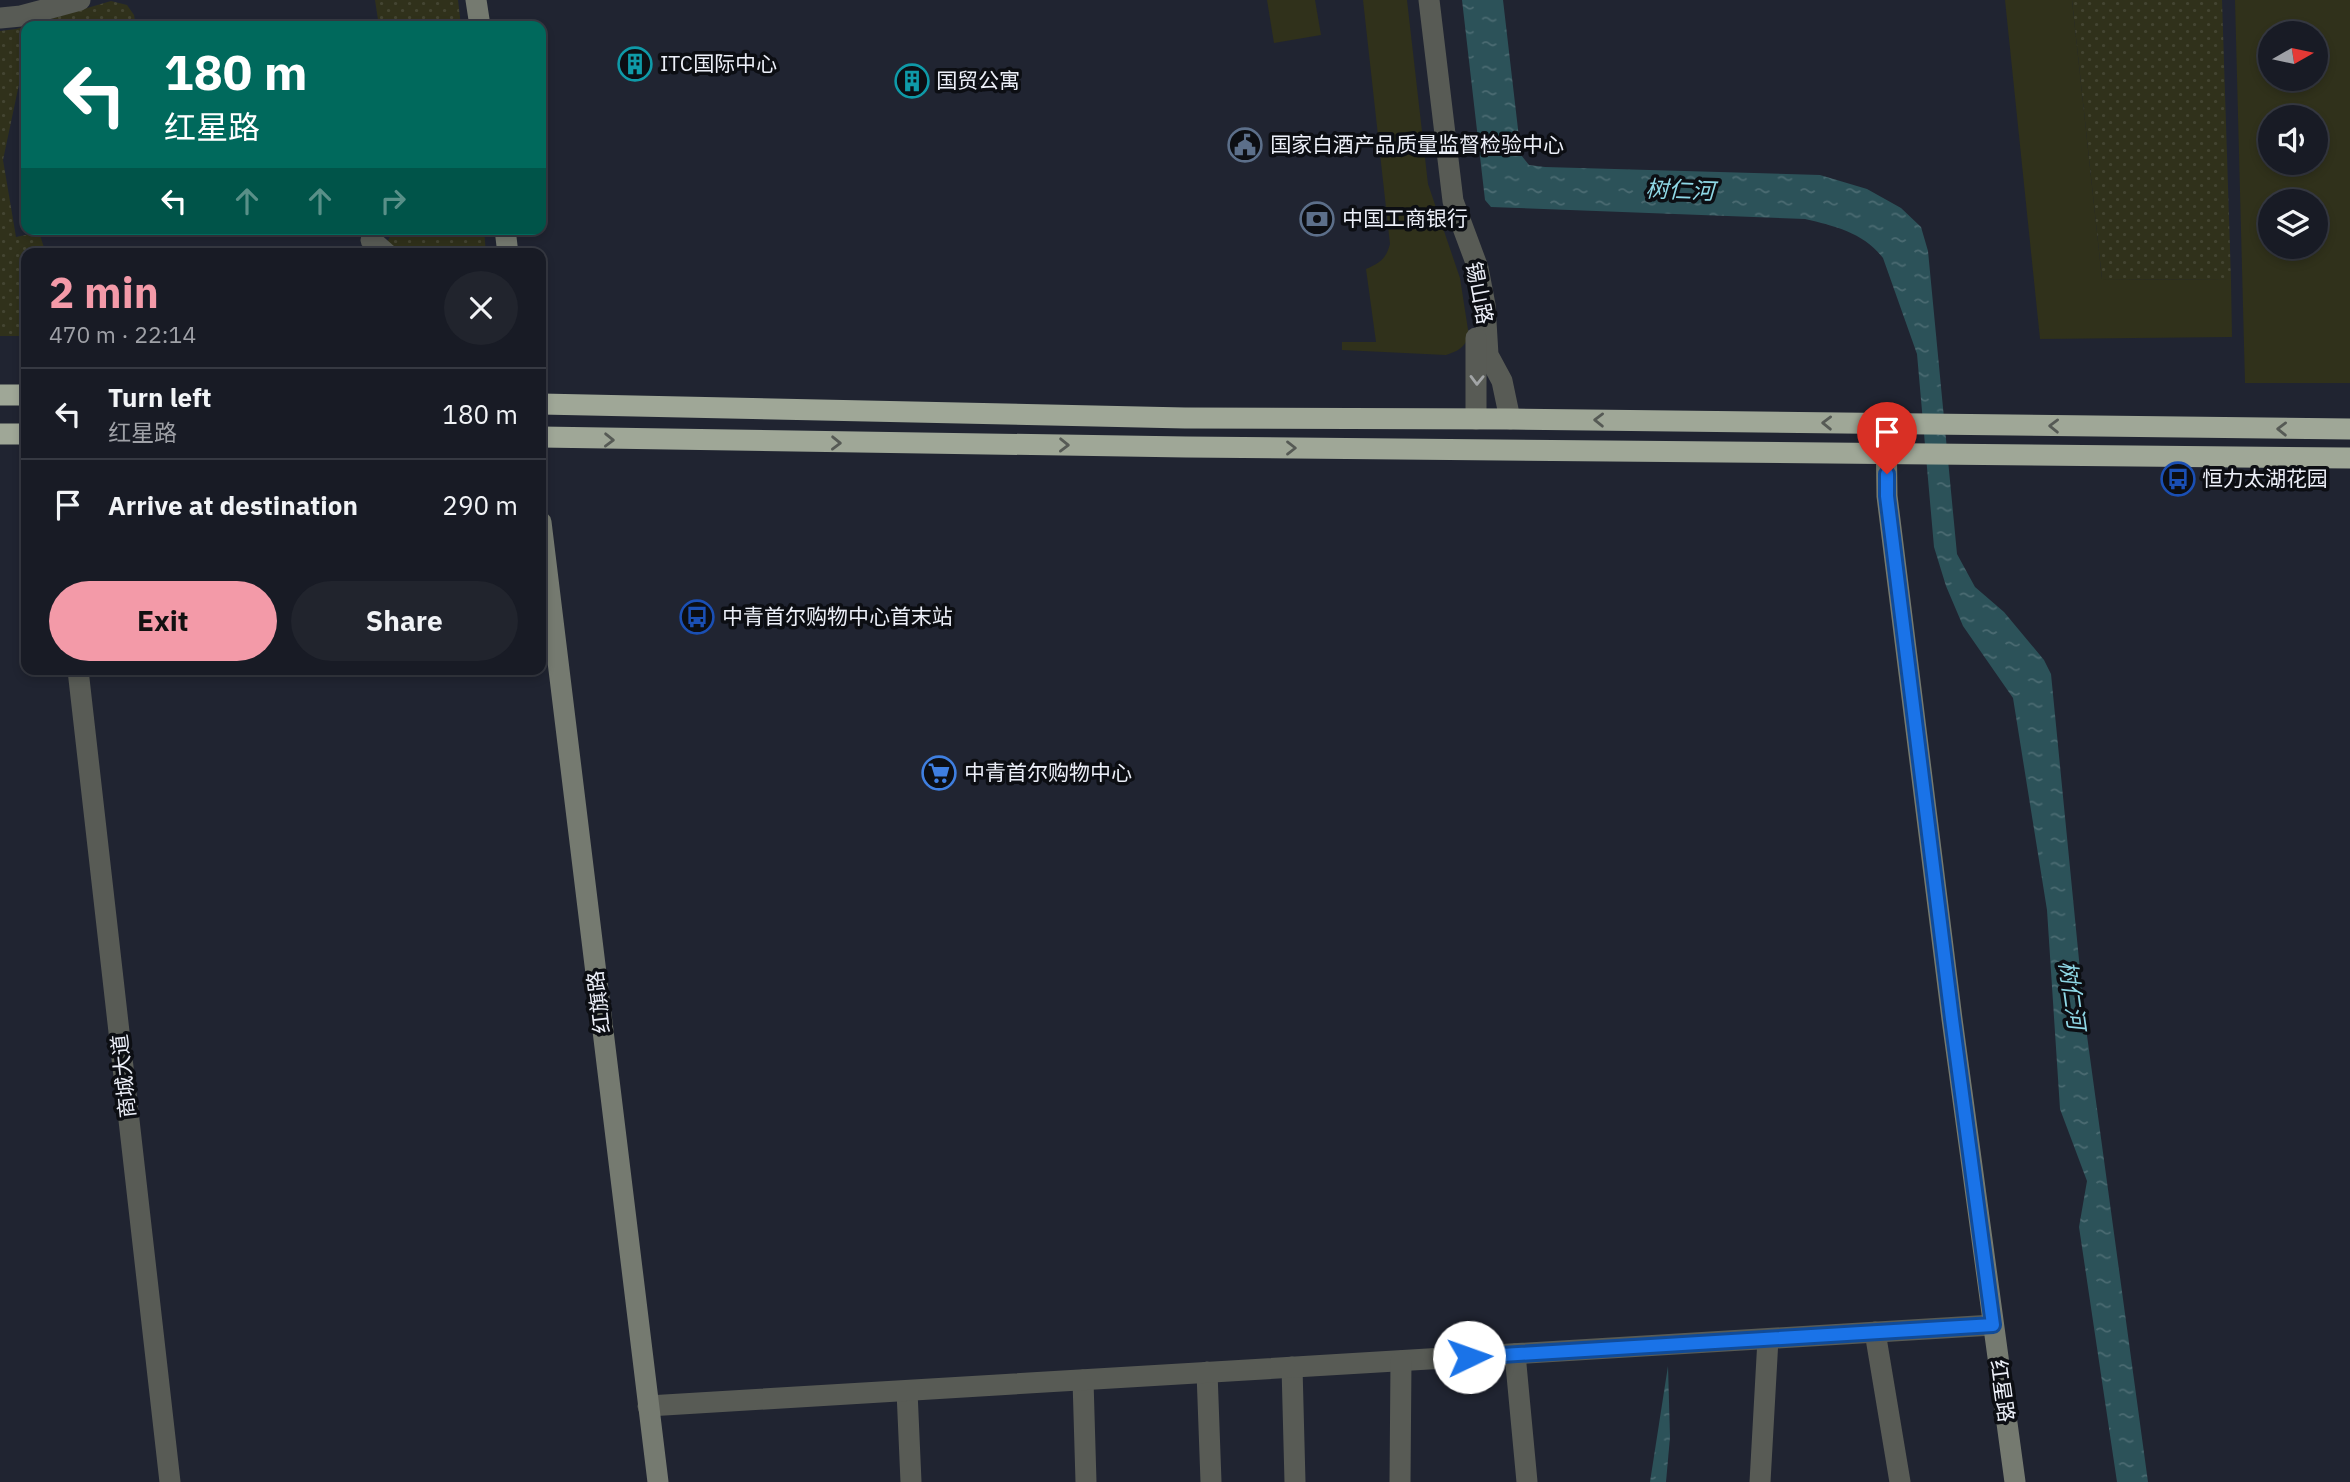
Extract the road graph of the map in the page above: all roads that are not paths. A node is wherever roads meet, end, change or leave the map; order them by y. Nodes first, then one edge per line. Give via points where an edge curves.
1 (80, 0) edge
2 (476, 0) edge
3 (1418, 0) edge
4 (1429, 0) edge
5 (0, 18) edge
6 (479, 21) edge
7 (0, 395) edge
8 (21, 395) edge
9 (546, 404) edge
10 (1476, 419) junction
11 (1510, 419) junction
12 (1886, 424) junction
13 (2346, 428) edge
14 (0, 434) edge
15 (21, 434) edge
16 (546, 438) edge
17 (1886, 453) junction
18 (2347, 459) edge
19 (546, 563) edge
20 (79, 675) edge
21 (1993, 1325) junction
22 (1875, 1332) junction
23 (1768, 1339) junction
24 (1515, 1354) junction
25 (1401, 1361) junction
26 (1292, 1367) junction
27 (1207, 1372) junction
28 (1083, 1380) junction
29 (907, 1391) junction
30 (648, 1406) junction
31 (170, 1482) edge
32 (658, 1482) edge
33 (911, 1482) edge
34 (1086, 1482) edge
35 (1211, 1482) edge
36 (1296, 1482) edge
37 (1400, 1482) edge
38 (1527, 1482) edge
39 (1760, 1482) edge
40 (1900, 1482) edge
41 (2015, 1482) edge

1 - 5 street
2 - 6 street
3 -> 10 street, 锡山路 via 1441,202 1476,303
4 - 11 street, 锡山路 via 1453,201 1478,268 1488,355 1502,381
7 - 8 highway
9 - 10 highway via 1185,418
10 - 11 highway
12 -> 11 highway
13 -> 12 highway
12 - 17 street, 红星路
14 - 15 highway
16 -> 17 highway
17 - 18 highway
17 - 21 street, 红星路 via 1887,496
19 - 30 street, 红旗路
20 - 31 street, 商城大道
21 - 22 street
21 - 41 street, 红星路
22 - 23 street
22 - 40 street
23 - 24 street
23 - 39 street
24 - 25 street
24 - 38 street
25 - 26 street
25 - 37 street
26 - 27 street
26 - 36 street
27 - 28 street
27 - 35 street
28 - 29 street
28 - 34 street
29 - 30 street
29 - 33 street
30 - 32 street, 红旗路

